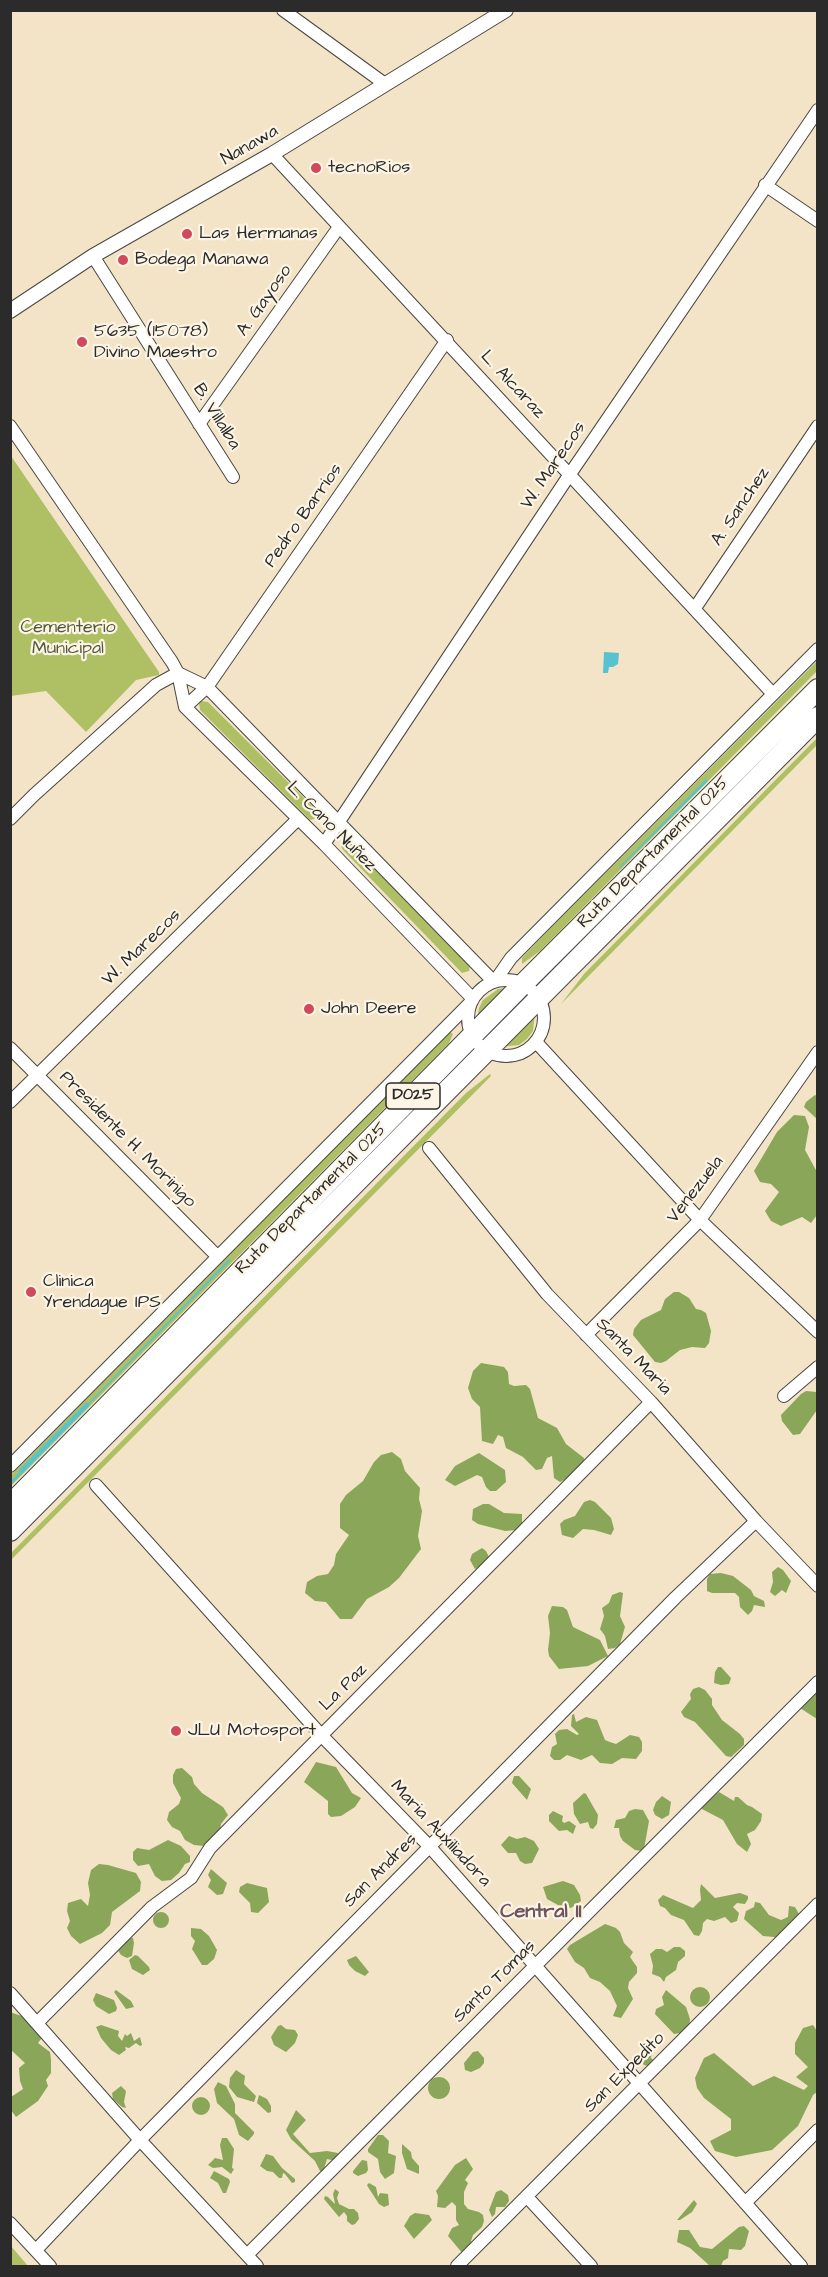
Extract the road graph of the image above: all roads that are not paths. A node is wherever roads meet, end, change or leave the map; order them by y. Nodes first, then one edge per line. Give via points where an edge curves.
1 (283, 10) edge
2 (506, 10) edge
3 (385, 84) junction
4 (818, 110) edge
5 (272, 154) junction
6 (765, 185) junction
7 (818, 221) edge
8 (339, 227) junction
9 (93, 256) junction
10 (10, 311) edge
11 (447, 340) junction
12 (199, 424) junction
13 (10, 426) edge
14 (818, 426) edge
15 (570, 474) junction
16 (233, 477) dead end
17 (695, 608) junction
18 (818, 649) edge
19 (178, 673) junction
20 (207, 687) junction
21 (818, 689) edge
22 (773, 694) junction
23 (185, 706) junction
24 (818, 717) edge
25 (10, 819) edge
26 (298, 819) junction
27 (340, 823) junction
28 (324, 844) junction
29 (495, 982) junction
30 (523, 984) junction
31 (538, 998) junction
32 (473, 1000) junction
33 (472, 1036) junction
34 (536, 1042) junction
35 (10, 1048) edge
36 (486, 1050) junction
37 (818, 1052) edge
38 (38, 1075) junction
39 (10, 1102) edge
40 (429, 1148) dead end
41 (700, 1220) junction
42 (218, 1257) junction
43 (818, 1332) edge
44 (586, 1335) junction
45 (818, 1367) edge
46 (784, 1396) dead end
47 (651, 1402) junction
48 (10, 1466) edge
49 (96, 1485) dead end
50 (10, 1505) edge
51 (756, 1521) junction
52 (10, 1531) edge
53 (818, 1586) edge
54 (818, 1682) edge
55 (322, 1736) junction
56 (430, 1847) junction
57 (818, 1904) edge
58 (536, 1967) junction
59 (10, 1993) edge
60 (38, 2023) junction
61 (640, 2085) junction
62 (818, 2130) edge
63 (140, 2140) junction
64 (528, 2198) junction
65 (745, 2204) junction
66 (10, 2223) edge
67 (36, 2250) junction
68 (247, 2255) junction
69 (50, 2266) edge
70 (257, 2266) edge
71 (457, 2266) edge
72 (591, 2266) edge
73 (801, 2266) edge

1 - 3 street
2 - 3 street, Nanawa
3 - 5 street, Nanawa
4 - 6 street, W. Marecos
5 - 8 street, L. Alcaraz
5 - 9 street, Nanawa
6 - 7 street
6 - 15 street, W. Marecos
8 - 11 street, L. Alcaraz
8 - 12 street, A. Gayoso
9 - 10 street, Nanawa
9 - 12 street, B. Villalba
11 - 15 street, L. Alcaraz
11 - 20 street, Pedro Barrios
12 - 16 street, B. Villalba
13 - 19 street
14 - 17 street, A. Sanchez
15 - 17 street, L. Alcaraz
15 - 27 street, W. Marecos
17 - 22 street, L. Alcaraz
18 - 22 street
19 - 20 street, L. Cano Nuñez
19 - 23 street
19 - 25 street via 156,685
20 - 23 street, Pedro Barrios
20 - 27 street, L. Cano Nuñez
21 - 30 highway, Ruta Departamental 025 / D025
22 - 29 street via 511,958
23 - 26 street, L. Cano Nuñez
24 - 31 highway, Ruta Departamental 025 / D025
26 - 28 street, L. Cano Nuñez
26 - 38 street, W. Marecos
27 - 28 street, W. Marecos
27 - 29 street, L. Cano Nuñez
28 - 32 street, L. Cano Nuñez
29 - 30 street
29 - 32 street via 479,991
30 - 31 street
30 - 33 highway, Ruta Departamental 025 / D025
31 - 34 street via 544,1019
31 - 36 highway, Ruta Departamental 025 / D025
32 - 33 street via 468,1023
32 - 42 street
33 - 36 street
33 - 50 highway, Ruta Departamental 025 / D025
34 - 36 street via 515,1055
34 - 41 street
35 - 38 street, Presidente H. Morinigo
36 - 52 highway, Ruta Departamental 025 / D025
37 - 41 street, Venezuela
38 - 39 street, W. Marecos
38 - 42 street, Presidente H. Morinigo
40 - 44 street, Santa Maria
41 - 43 street
41 - 44 street, Venezuela
42 - 48 street
44 - 47 street, Santa Maria
45 - 46 street
47 - 51 street, Santa Maria
47 - 55 street, La Paz
49 - 55 street, Maria Auxiliadora
51 - 53 street, Santa Maria
51 - 56 street, San Andres
54 - 58 street, Santo Tomas
55 - 56 street, Maria Auxiliadora
55 - 60 street, La Paz via 210,1848 191,1878 152,1907
56 - 58 street, Maria Auxiliadora
56 - 63 street, San Andres
57 - 61 street, San Expedito
58 - 61 street, Maria Auxiliadora
58 - 68 street, Santo Tomas
59 - 60 street
60 - 63 street
61 - 64 street, San Expedito
61 - 65 street, Maria Auxiliadora
62 - 65 street
63 - 67 street, San Andres
63 - 68 street
64 - 71 street, San Expedito
64 - 72 street
65 - 73 street, Maria Auxiliadora
66 - 67 street
67 - 69 street
68 - 70 street

